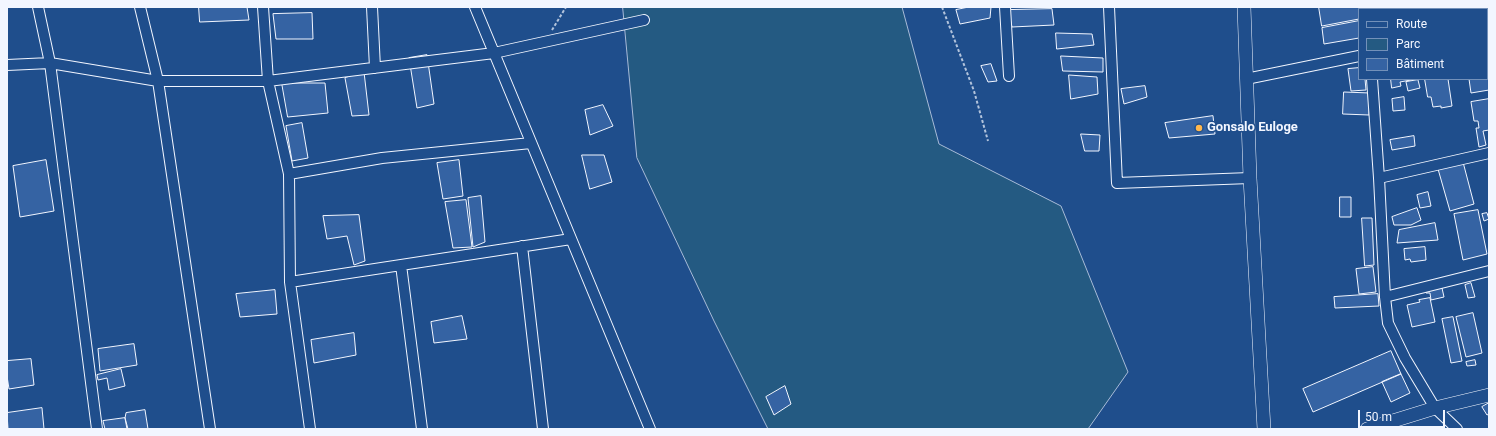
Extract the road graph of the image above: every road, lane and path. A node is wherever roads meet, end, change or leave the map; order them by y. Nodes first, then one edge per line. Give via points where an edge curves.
1 (38, 7) edge
2 (140, 7) edge
3 (263, 7) edge
4 (372, 7) edge
5 (475, 7) edge
6 (566, 7) edge
7 (942, 7) edge
8 (1005, 7) edge
9 (1109, 7) edge
10 (1244, 7) edge
11 (644, 20) dead end
12 (545, 42) junction
13 (494, 52) junction
14 (1358, 56) edge
15 (50, 63) junction
16 (7, 65) edge
17 (375, 68) junction
18 (1009, 76) dead end
19 (1246, 79) junction
20 (1372, 80) edge
21 (158, 81) junction
22 (268, 81) junction
23 (988, 141) dead end
24 (531, 143) junction
25 (1489, 153) edge
26 (289, 174) junction
27 (1250, 178) junction
28 (1379, 178) junction
29 (571, 239) junction
30 (522, 246) junction
31 (400, 265) junction
32 (1489, 271) edge
33 (290, 282) junction
34 (1385, 297) junction
35 (1489, 394) edge
36 (639, 402) junction
37 (1435, 408) junction
38 (97, 429) edge
39 (210, 429) edge
40 (310, 429) edge
41 (422, 429) edge
42 (543, 429) edge
43 (642, 429) edge
44 (650, 429) edge
45 (1264, 429) edge
46 (1367, 429) edge
47 (1457, 429) edge

1 - 15 street
2 - 21 street
3 - 22 street
4 - 17 street
5 - 13 street
6 - 12 path
7 - 23 path via 974,91
8 - 18 street
9 - 27 street via 1117,182
10 - 19 street
11 - 12 street
12 - 13 street
13 - 17 street
13 - 24 street
14 - 19 street
15 - 16 street
15 - 21 street
15 - 38 street
17 - 22 street
19 - 27 street
20 - 28 street
21 - 22 street
21 - 39 street
22 - 26 street
24 - 26 street via 382,158
24 - 29 street
25 - 28 street
26 - 33 street
27 - 45 street
28 - 34 street
29 - 30 street
29 - 36 street
30 - 31 street
30 - 42 street
31 - 33 street
31 - 41 street
32 - 34 street
33 - 40 street
34 - 37 street via 1388,323 1405,358
35 - 37 street
36 - 43 street
36 - 44 street
37 - 46 street
37 - 47 street

